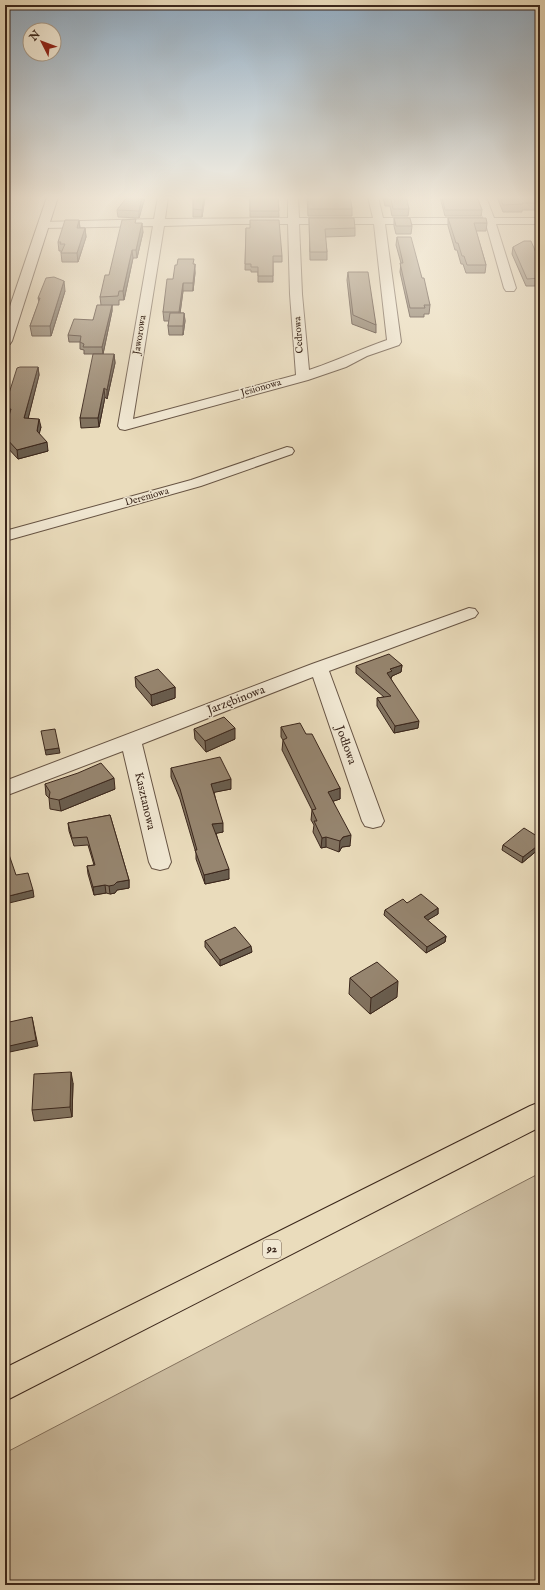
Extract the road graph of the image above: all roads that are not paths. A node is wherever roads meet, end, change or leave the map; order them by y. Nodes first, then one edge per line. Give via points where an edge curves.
1 (28, 271) edge
2 (150, 271) edge
3 (295, 271) edge
4 (385, 271) edge
5 (505, 271) edge
6 (510, 288) dead end
7 (5, 341) edge
8 (302, 377) junction
9 (125, 426) joint
10 (287, 451) dead end
11 (5, 536) edge
12 (469, 613) dead end
13 (319, 668) junction
14 (131, 740) junction
15 (5, 789) edge
16 (373, 821) dead end
17 (160, 862) dead end
18 (540, 1114) edge
19 (5, 1385) edge

1 - 7 street
2 - 9 street, Jaworowa
3 - 8 street, Cedrowa
4 - 8 street, Jesionowa via 394,342
5 - 6 street
8 - 9 street, Jesionowa
10 - 11 street, Dereniowa via 196,483
12 - 13 street, Jarzębinowa
13 - 14 street, Jarzębinowa
13 - 16 street, Jodłowa
14 - 15 street, Jarzębinowa
14 - 17 street, Kasztanowa
18 - 19 main road, 92

